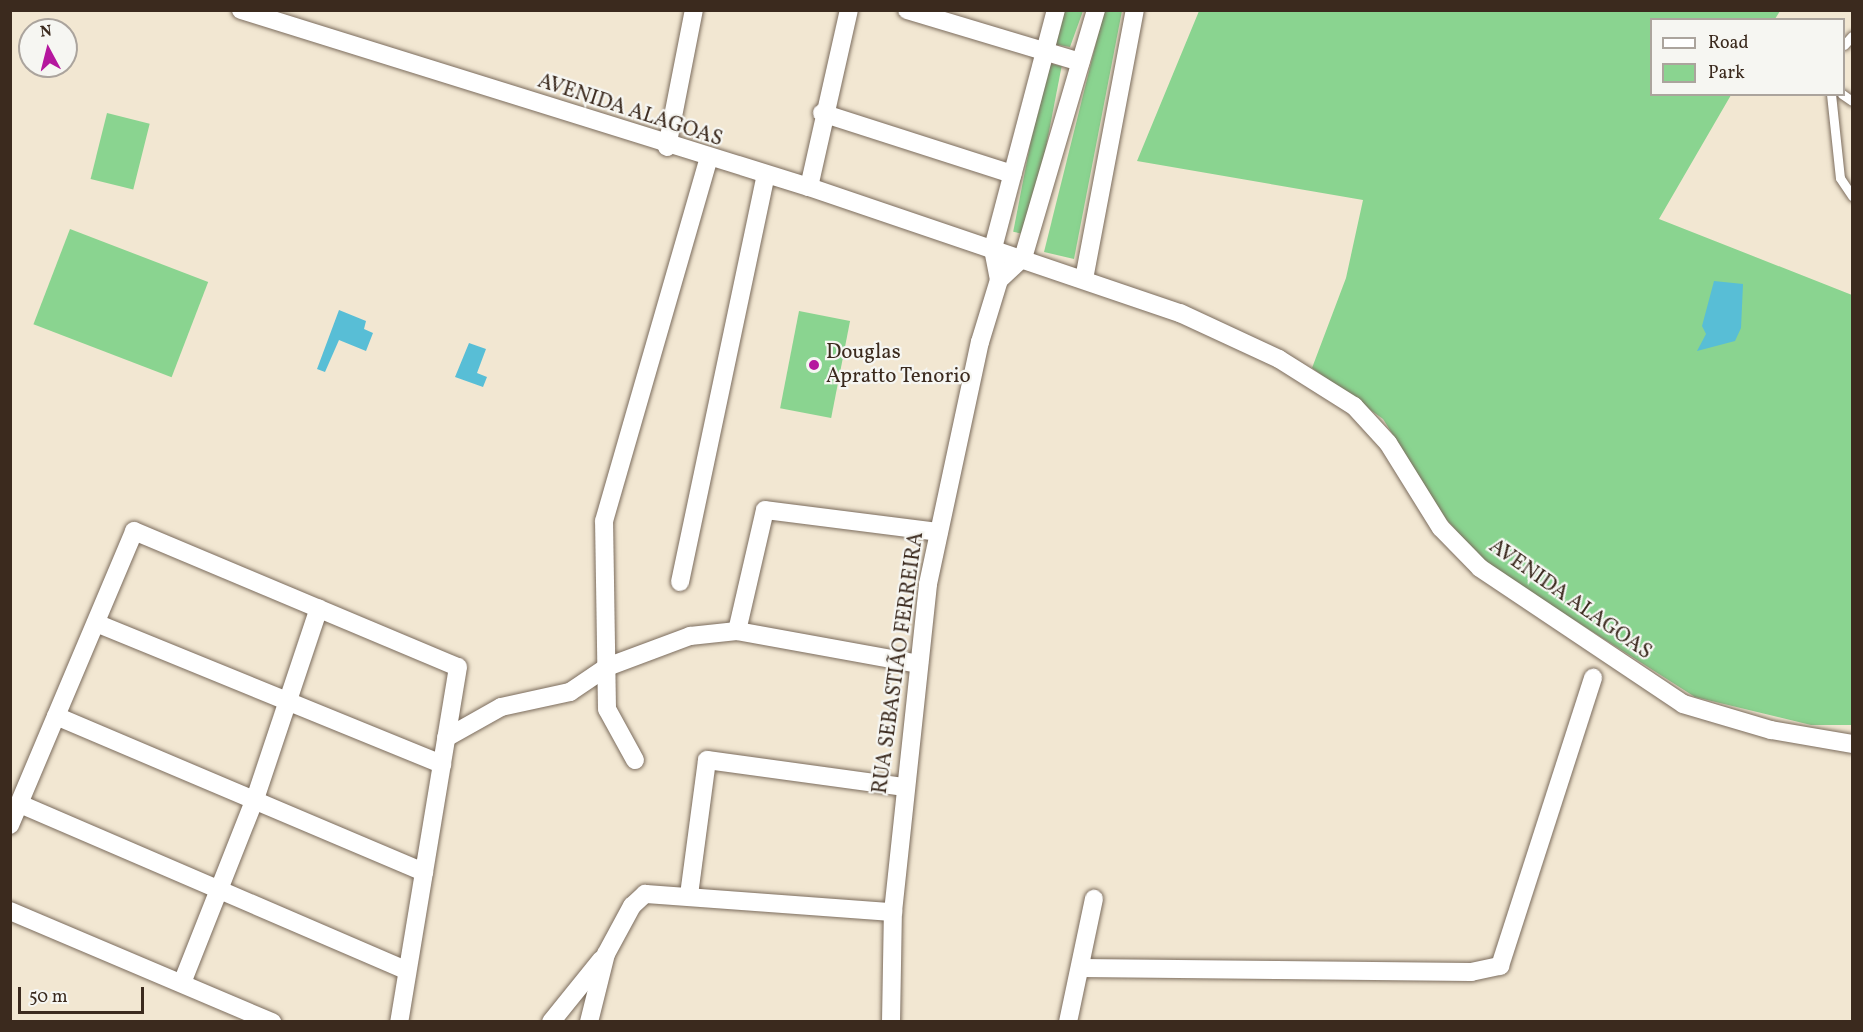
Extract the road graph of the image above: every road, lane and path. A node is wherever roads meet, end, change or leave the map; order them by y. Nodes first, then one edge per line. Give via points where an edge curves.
1 (241, 10) edge
2 (694, 10) edge
3 (849, 10) edge
4 (907, 10) edge
5 (1056, 10) edge
6 (1096, 10) edge
7 (1135, 10) edge
8 (1045, 53) junction
9 (1080, 62) junction
10 (1831, 96) edge
11 (822, 113) junction
12 (667, 147) junction
13 (708, 159) junction
14 (1012, 174) junction
15 (765, 178) junction
16 (809, 187) junction
17 (1852, 196) edge
18 (1014, 256) junction
19 (1084, 279) junction
20 (999, 280) junction
21 (939, 532) junction
22 (680, 582) dead end
23 (320, 608) junction
24 (96, 623) junction
25 (737, 633) junction
26 (919, 664) junction
27 (607, 667) junction
28 (1593, 678) dead end
29 (290, 700) junction
30 (56, 716) junction
31 (446, 738) junction
32 (1852, 744) edge
33 (635, 760) dead end
34 (442, 764) junction
35 (905, 787) junction
36 (255, 799) junction
37 (20, 804) junction
38 (10, 825) edge
39 (424, 872) junction
40 (217, 890) junction
41 (689, 895) junction
42 (1094, 899) dead end
43 (10, 911) edge
44 (893, 912) junction
45 (606, 954) junction
46 (1081, 968) junction
47 (408, 971) junction
48 (182, 983) junction
49 (272, 1022) edge
50 (399, 1022) edge
51 (551, 1022) edge
52 (589, 1022) edge
53 (891, 1022) edge
54 (1068, 1022) edge

1 - 12 street, AVENIDA ALAGOAS
2 - 12 street
3 - 11 street
4 - 8 street
5 - 8 street, RUA SEBASTIÃO FERREIRA
6 - 9 street, RUA SEBASTIÃO FERREIRA
7 - 19 street
8 - 9 street
8 - 14 street, RUA SEBASTIÃO FERREIRA
9 - 18 street, RUA SEBASTIÃO FERREIRA
10 - 17 lane via 1840,178
11 - 14 street
11 - 16 street
12 - 13 street, AVENIDA ALAGOAS
13 - 15 street, AVENIDA ALAGOAS
13 - 27 street via 604,521
14 - 18 street, RUA SEBASTIÃO FERREIRA
15 - 16 street, AVENIDA ALAGOAS
15 - 22 street
16 - 18 street, AVENIDA ALAGOAS
18 - 19 street, AVENIDA ALAGOAS
18 - 20 street
18 - 20 street, RUA SEBASTIÃO FERREIRA
19 - 32 street, AVENIDA ALAGOAS via 1200,322 1279,359 1354,406 1388,443 1441,528 1480,568 1683,704 1771,730
20 - 21 street, RUA SEBASTIÃO FERREIRA
21 - 25 street via 765,510
21 - 26 street, RUA SEBASTIÃO FERREIRA
23 - 24 street via 134,531
23 - 29 street
23 - 31 street via 458,667
24 - 29 street
24 - 30 street
25 - 26 street
25 - 27 street via 690,636
26 - 35 street, RUA SEBASTIÃO FERREIRA
27 - 31 street via 570,692 501,707
27 - 33 street via 607,709
28 - 46 street via 1500,966 1471,972
29 - 34 street
29 - 36 street
30 - 36 street
30 - 37 street
31 - 34 street
34 - 39 street
35 - 41 street via 707,760
35 - 44 street, RUA SEBASTIÃO FERREIRA
36 - 39 street
36 - 40 street
37 - 38 street
37 - 40 street
39 - 47 street
40 - 47 street
40 - 48 street
41 - 44 street
41 - 45 street via 645,894 632,906
42 - 46 street
43 - 48 street
44 - 53 street, RUA SEBASTIÃO FERREIRA
45 - 51 street
45 - 52 street
46 - 54 street
47 - 50 street
48 - 49 street

